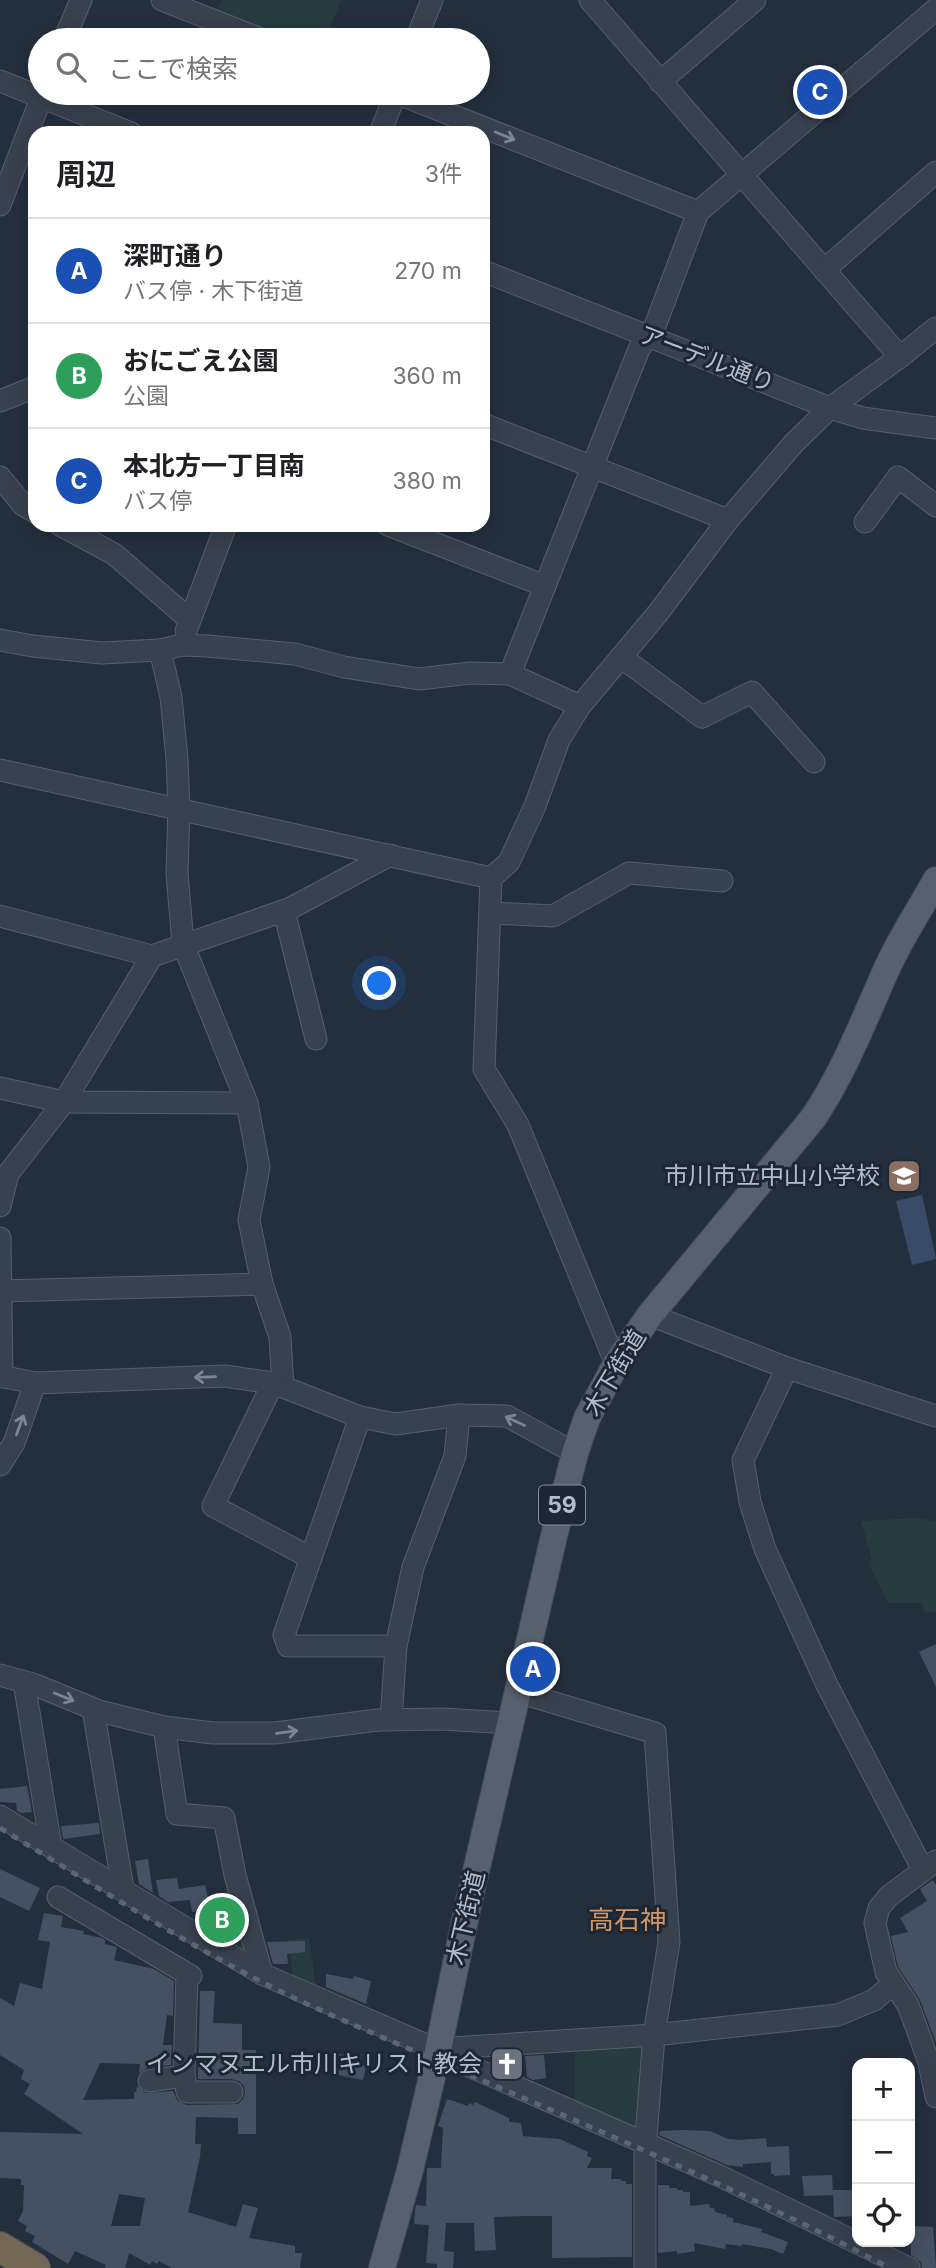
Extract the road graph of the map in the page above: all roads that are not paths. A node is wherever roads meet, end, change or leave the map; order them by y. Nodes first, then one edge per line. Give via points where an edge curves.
1 (80, 0) edge
2 (162, 0) edge
3 (432, 0) edge
4 (590, 0) edge
5 (755, 0) edge
6 (213, 9) edge
7 (936, 9) edge
8 (69, 28) edge
9 (244, 28) edge
10 (421, 28) edge
11 (0, 81) edge
12 (660, 82) junction
13 (28, 90) edge
14 (39, 105) edge
15 (66, 105) edge
16 (391, 105) edge
17 (426, 105) edge
18 (31, 126) edge
19 (115, 126) edge
20 (383, 126) edge
21 (480, 126) edge
22 (490, 130) edge
23 (28, 133) edge
24 (936, 172) edge
25 (742, 174) junction
26 (0, 205) edge
27 (698, 212) junction
28 (824, 270) junction
29 (490, 274) edge
30 (936, 328) edge
31 (647, 336) junction
32 (900, 357) junction
33 (28, 390) edge
34 (0, 401) edge
35 (830, 408) junction
36 (490, 427) edge
37 (936, 428) edge
38 (593, 466) junction
39 (0, 477) edge
40 (936, 506) edge
41 (28, 508) edge
42 (727, 520) junction
43 (865, 522) dead end
44 (73, 532) edge
45 (223, 532) edge
46 (406, 532) edge
47 (545, 586) junction
48 (189, 620) junction
49 (0, 640) edge
50 (183, 645) junction
51 (160, 650) junction
52 (621, 657) junction
53 (510, 674) junction
54 (580, 706) junction
55 (814, 762) dead end
56 (0, 769) edge
57 (179, 808) junction
58 (390, 855) junction
59 (491, 878) junction
60 (936, 880) edge
61 (722, 881) dead end
62 (284, 911) junction
63 (491, 913) junction
64 (0, 916) edge
65 (183, 944) junction
66 (152, 956) junction
67 (316, 1040) dead end
68 (0, 1088) edge
69 (64, 1102) junction
70 (247, 1102) junction
71 (0, 1206) edge
72 (0, 1238) edge
73 (262, 1284) junction
74 (1, 1291) edge
75 (650, 1315) junction
76 (616, 1364) junction
77 (787, 1368) junction
78 (1, 1376) edge
79 (35, 1383) junction
80 (278, 1385) junction
81 (459, 1415) junction
82 (936, 1416) edge
83 (360, 1417) junction
84 (575, 1453) junction
85 (0, 1465) edge
86 (311, 1558) junction
87 (396, 1646) junction
88 (0, 1675) edge
89 (24, 1682) junction
90 (518, 1692) junction
91 (93, 1709) junction
92 (391, 1720) junction
93 (511, 1723) junction
94 (164, 1727) junction
95 (0, 1816) edge
96 (51, 1847) junction
97 (929, 1866) edge
98 (123, 1889) junction
99 (58, 1897) dead end
100 (262, 1974) junction
101 (893, 1984) junction
102 (654, 2035) junction
103 (438, 2049) junction
104 (184, 2076) junction
105 (149, 2081) dead end
106 (233, 2092) dead end
107 (936, 2097) edge
108 (645, 2143) junction
109 (0, 2247) edge
110 (35, 2268) edge
111 (382, 2268) edge
112 (645, 2268) edge
113 (909, 2268) edge

1 - 8 street
2 - 6 street
3 - 10 street
4 - 12 street
5 - 12 street
6 - 9 street
7 - 25 street
11 - 13 street
12 - 25 street
14 - 18 street
15 - 19 street
16 - 20 street
17 -> 21 street
22 -> 27 street
23 - 26 street
24 - 28 street
25 - 27 street
25 - 28 street
27 - 31 street via 655,326
28 - 32 street
29 - 31 street, アーデル通り
30 - 32 street
31 - 35 street, アーデル通り
31 - 38 street
32 - 35 street
33 - 34 street
35 - 37 street, アーデル通り via 863,418
35 - 42 street
36 - 38 street
38 - 42 street
38 - 47 street
39 - 41 street
40 - 43 street via 898,478
42 - 52 street
44 - 48 street via 114,554
45 - 48 street
46 - 47 street
47 - 53 street
48 - 50 street
49 - 51 street via 102,653
50 - 51 street
50 - 53 street via 295,654 419,679
51 - 57 street via 172,709
52 - 54 street
52 - 55 street via 702,717 752,692
53 - 54 street
54 - 59 street via 559,740 509,862
56 - 57 street
57 - 58 street
57 - 65 street via 177,873
58 - 59 street
58 - 62 street
59 - 63 street
60 - 75 main road, 木下街道 / 59 via 897,948 841,1073 814,1117
61 - 63 street via 629,873 553,916
62 - 65 street
62 - 67 street
63 - 76 street via 484,1069 518,1125
64 - 66 street
65 - 66 street
65 - 70 street
66 - 69 street
68 - 69 street
69 - 70 street
69 - 71 street via 8,1174
70 - 73 street via 259,1167 249,1220
72 - 74 street
73 - 74 street
73 - 80 street via 280,1337
74 - 78 street
75 - 76 main road, 木下街道 / 59
75 - 77 street
76 - 84 main road, 木下街道 / 59 via 587,1418
77 - 82 street
77 - 97 street via 743,1460 750,1502 765,1549 827,1685
78 - 79 street
80 -> 79 street via 225,1376
85 -> 79 street
80 - 83 street
80 - 86 street via 213,1506
81 - 83 street via 396,1424
84 -> 81 street via 507,1416
81 - 87 street via 455,1456 413,1567
83 - 86 street
84 - 90 main road, 木下街道 / 59
86 - 87 street via 284,1635 288,1646
87 - 92 street
88 - 89 street
89 -> 91 street
89 - 96 street
90 - 93 main road, 木下街道 / 59
90 - 102 street via 655,1733 669,1942
91 - 94 street
91 - 98 street
92 - 93 street
94 -> 92 street via 275,1734
93 - 103 main road, 木下街道 / 59
94 - 100 street via 177,1814 224,1818
95 - 96 street
96 - 98 street
97 - 101 street via 879,1908 875,1923
98 - 100 street
99 - 104 street via 189,1975
100 - 103 street
101 - 102 street via 874,2000 838,2015
101 - 107 street via 917,2029
102 - 103 street
102 - 108 street
103 - 108 street
103 - 111 main road, 木下街道 / 59
104 - 105 street
104 - 106 street via 187,2092
108 - 112 street
108 - 113 street
109 - 110 highway

